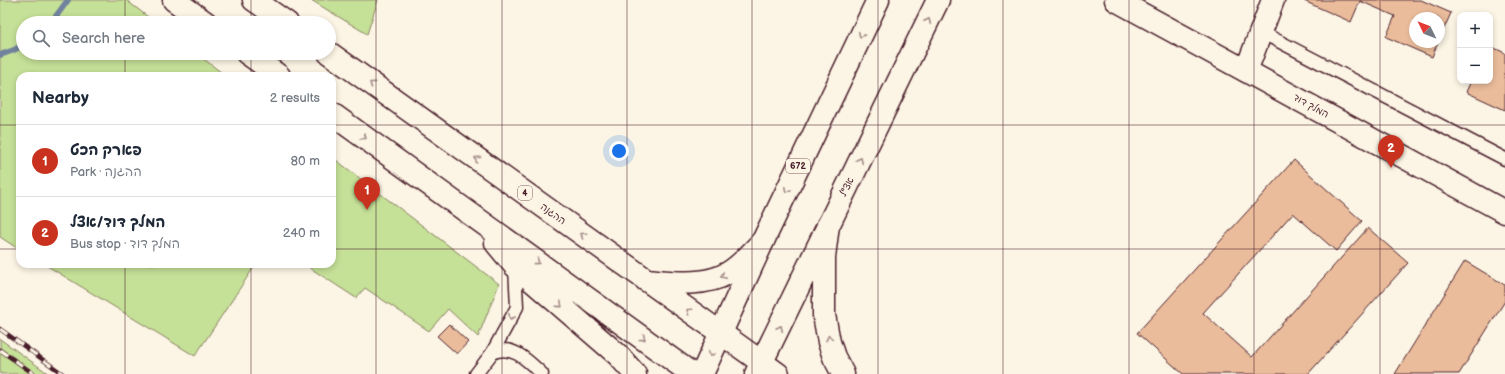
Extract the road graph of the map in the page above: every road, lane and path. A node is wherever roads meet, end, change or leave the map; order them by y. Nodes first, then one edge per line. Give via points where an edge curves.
1 (174, 0) edge
2 (254, 0) edge
3 (878, 0) edge
4 (938, 0) edge
5 (1116, 0) edge
6 (1273, 0) edge
7 (196, 16) edge
8 (277, 16) edge
9 (1261, 32) junction
10 (336, 58) edge
11 (257, 60) edge
12 (1246, 70) junction
13 (273, 72) edge
14 (336, 117) edge
15 (1505, 159) edge
16 (1505, 212) edge
17 (474, 217) junction
18 (828, 225) junction
19 (762, 241) junction
20 (515, 266) junction
21 (645, 279) junction
22 (721, 334) junction
23 (492, 353) junction
24 (765, 370) edge
25 (476, 374) edge
26 (542, 374) edge
27 (636, 374) edge
28 (692, 374) edge
29 (702, 374) edge
30 (843, 374) edge

1 - 7 main road
2 - 8 main road
3 -> 19 main road, 672
18 -> 4 main road, אצ"ל
5 - 12 main road, המלך דוד
6 - 9 main road
9 - 12 main road
9 - 15 lane
21 -> 10 main road, ההגנה / 4
11 - 13 main road
12 - 16 main road, המלך דוד
14 -> 17 main road
17 - 20 main road
17 -> 28 main road
24 -> 18 main road, אצ"ל
30 -> 18 main road via 829,342 824,315 824,257
19 -> 21 main road via 740,265 716,279 688,282
19 - 22 main road, 672
20 -> 23 lane via 517,307
20 -> 27 main road
22 -> 21 main road, ההגנה / 4
22 - 24 main road, ההגנה / 4
22 -> 29 main road, 672
23 - 25 lane
23 - 26 lane via 515,352

